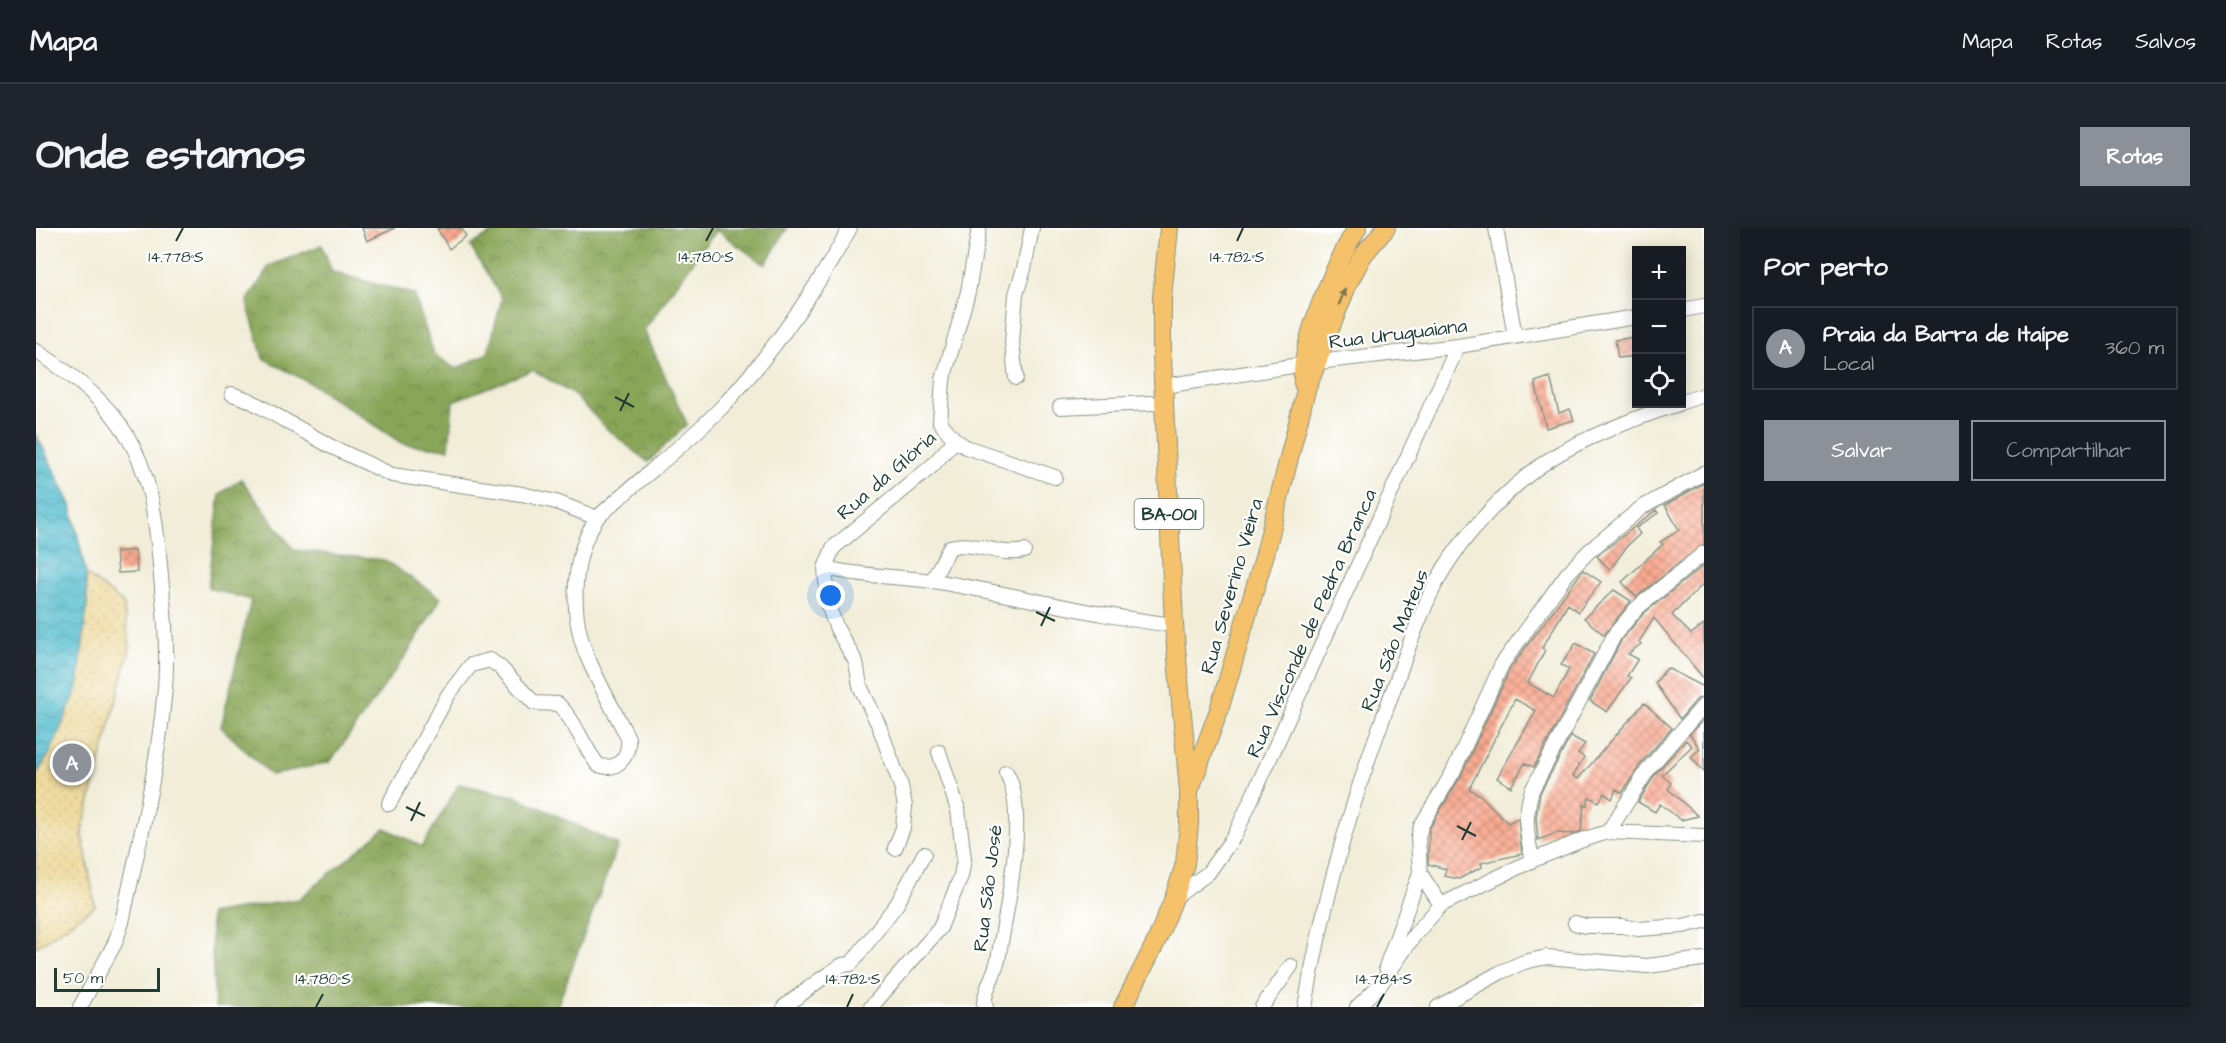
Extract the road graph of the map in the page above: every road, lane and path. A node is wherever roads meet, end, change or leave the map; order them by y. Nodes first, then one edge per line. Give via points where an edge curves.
1 (850, 228) edge
2 (979, 228) edge
3 (1032, 228) edge
4 (1357, 228) edge
5 (1386, 228) edge
6 (1496, 228) edge
7 (1168, 231) edge
8 (1704, 306) edge
9 (1686, 309) edge
10 (1632, 318) edge
11 (1515, 336) junction
12 (1458, 346) junction
13 (36, 351) edge
14 (1312, 363) junction
15 (1016, 378) dead end
16 (1164, 386) junction
17 (232, 394) dead end
18 (1704, 395) edge
19 (1686, 401) edge
20 (1153, 403) dead end
21 (1060, 407) dead end
22 (1668, 408) edge
23 (955, 440) junction
24 (1704, 473) edge
25 (1055, 477) dead end
26 (597, 518) junction
27 (1024, 551) dead end
28 (1704, 553) edge
29 (825, 568) junction
30 (932, 581) junction
31 (1174, 625) junction
32 (1704, 705) edge
33 (939, 752) dead end
34 (1006, 772) dead end
35 (1189, 791) junction
36 (389, 804) dead end
37 (1608, 832) junction
38 (1704, 836) edge
39 (895, 848) dead end
40 (924, 854) dead end
41 (1533, 861) junction
42 (1420, 873) junction
43 (1174, 898) junction
44 (1441, 905) junction
45 (1704, 921) edge
46 (1575, 923) dead end
47 (1704, 959) edge
48 (1291, 966) dead end
49 (1380, 985) junction
50 (80, 1007) edge
51 (784, 1007) edge
52 (871, 1007) edge
53 (986, 1007) edge
54 (1123, 1007) edge
55 (1262, 1007) edge
56 (1305, 1007) edge
57 (1357, 1007) edge
58 (1438, 1007) edge

1 - 26 street via 790,328 719,410
2 - 23 street via 941,401 940,422
3 - 15 street via 1016,294 1012,342
4 - 14 main road, Rua Severino Vieira via 1331,275 1311,337
14 -> 5 main road, Rua Severino Vieira via 1363,255
6 - 11 street
7 - 16 main road, BA-001 via 1162,297
8 - 9 street
10 - 11 street, Rua Uruguaiana
11 - 12 street, Rua Uruguaiana
12 - 14 street, Rua Uruguaiana
12 - 43 street, Rua Visconde de Pedra Branca via 1235,835 1208,873
13 - 50 street via 92,395 125,432 137,453 156,521 163,595 164,697 152,785 123,922
14 - 16 street, Rua Uruguaiana
14 - 35 main road, Rua Severino Vieira via 1262,566 1219,710
16 - 31 main road, BA-001
17 - 26 street via 392,475 522,494
18 - 19 street, Rua São Mateus
20 - 21 street
22 - 56 street, Rua São Mateus via 1561,453 1503,499 1447,563 1425,606 1362,773 1317,937
23 - 25 street, Rua da Glória via 993,458
23 - 29 street, Rua da Glória via 932,466 833,548
24 - 42 street via 1641,508 1610,532 1567,574 1519,638 1502,664 1453,772 1421,826
26 - 36 street via 580,556 575,597 578,624 585,651 628,738 629,749 624,759 609,767 598,765 586,750 569,714 558,704 534,703 501,668 490,660 478,661 464,672 448,695
27 - 30 street via 1012,554 972,546 950,547
28 - 41 street via 1637,608 1615,634 1532,790 1526,826
29 - 30 street
29 - 39 street via 828,605 856,662 860,686 901,786 905,806 903,828
30 - 31 street via 1096,615
31 - 35 main road, BA-001
32 - 37 street via 1649,768
33 - 52 street via 958,810 964,859 961,876 940,928
34 - 53 street, Rua São José via 1016,818 1016,854 998,960 986,988
35 - 43 main road, BA-001 via 1185,864
37 - 38 street
37 - 41 street
40 - 51 street via 897,904 849,966 821,979
41 - 44 street
42 - 44 street
42 - 49 street
43 - 54 main road, BA-001
44 - 49 street
45 - 46 street via 1638,929
47 - 58 street via 1647,966 1547,957 1524,962
48 - 55 street
49 - 57 street

